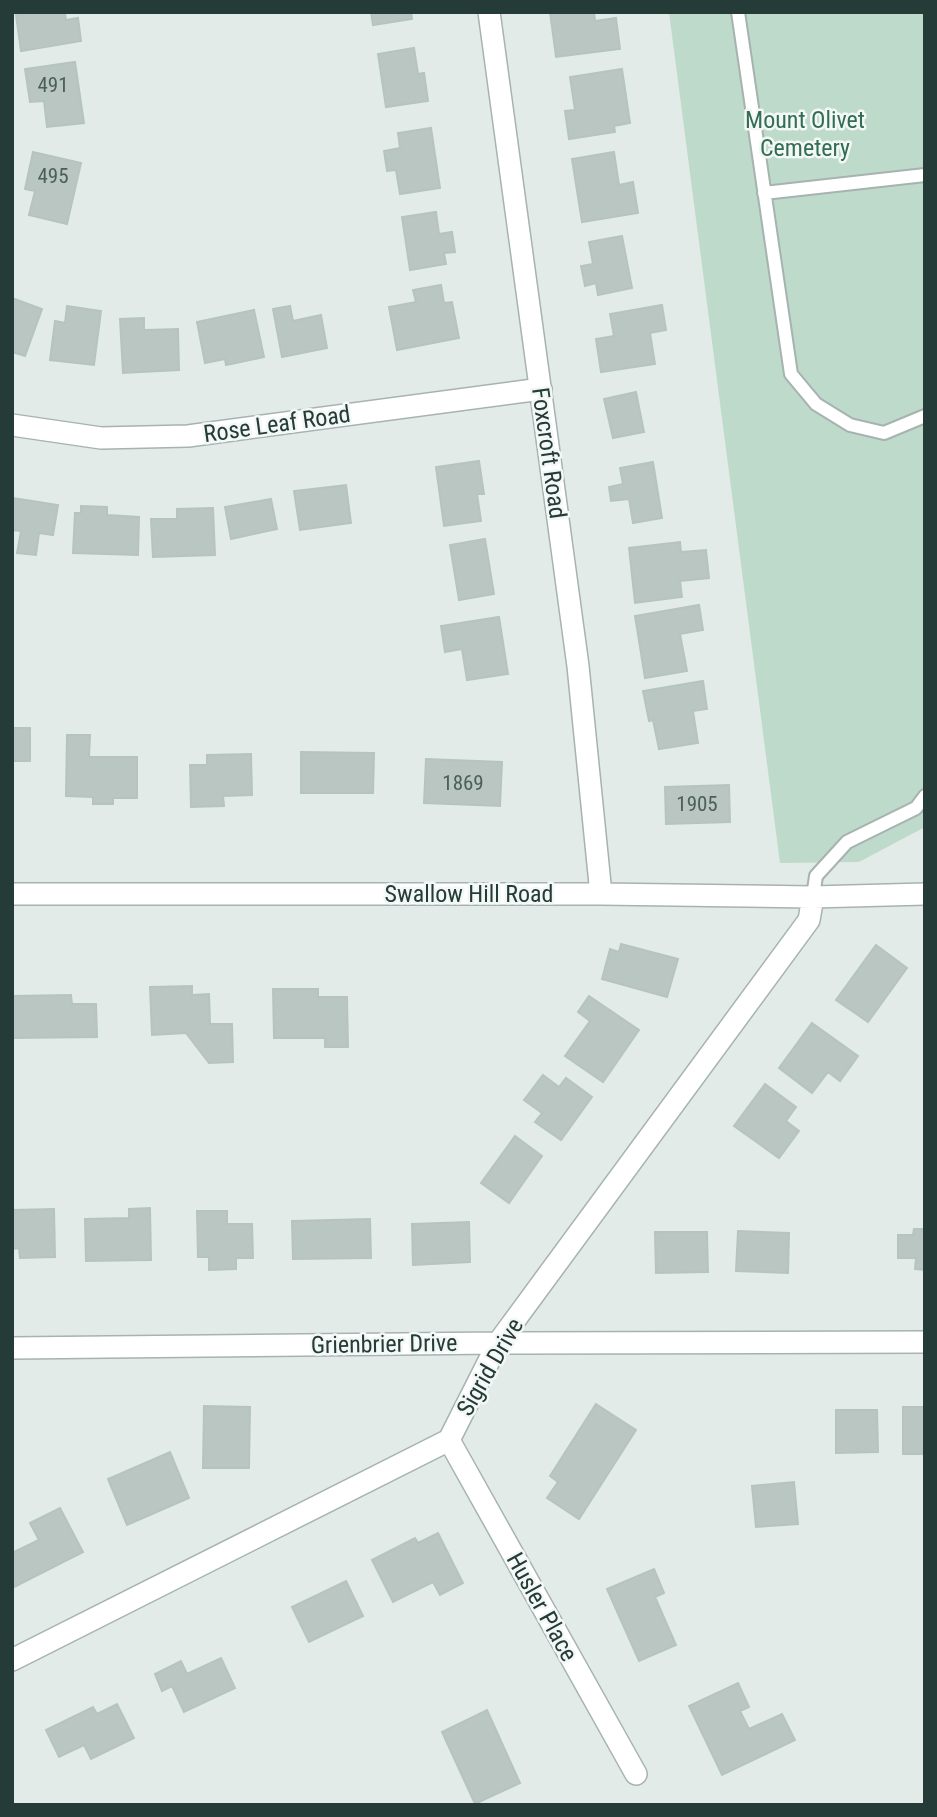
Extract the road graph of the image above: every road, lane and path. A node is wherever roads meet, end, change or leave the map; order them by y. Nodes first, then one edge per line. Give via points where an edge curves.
1 (489, 12) edge
2 (738, 12) edge
3 (925, 175) edge
4 (764, 193) junction
5 (541, 389) junction
6 (925, 416) edge
7 (12, 425) edge
8 (925, 796) edge
9 (12, 894) edge
10 (601, 894) junction
11 (925, 894) edge
12 (813, 897) junction
13 (925, 1342) edge
14 (498, 1343) junction
15 (12, 1348) edge
16 (449, 1440) junction
17 (12, 1660) edge
18 (635, 1774) dead end

1 - 5 street, Foxcroft Road
2 - 4 lane
3 - 4 lane
4 - 6 lane via 791,374 816,404 850,425 884,433
5 - 7 street, Rose Leaf Road via 188,436 101,439
5 - 10 street, Foxcroft Road via 578,666
8 - 12 lane via 916,808 847,842 816,876
9 - 10 street, Swallow Hill Road
10 - 12 street, Swallow Hill Road
11 - 12 street, Swallow Hill Road
12 - 14 street, Sigrid Drive via 809,920
13 - 14 street, Grienbrier Drive
14 - 15 street, Grienbrier Drive
14 - 16 street, Sigrid Drive
16 - 17 street, Sigrid Drive
16 - 18 street, Husler Place

